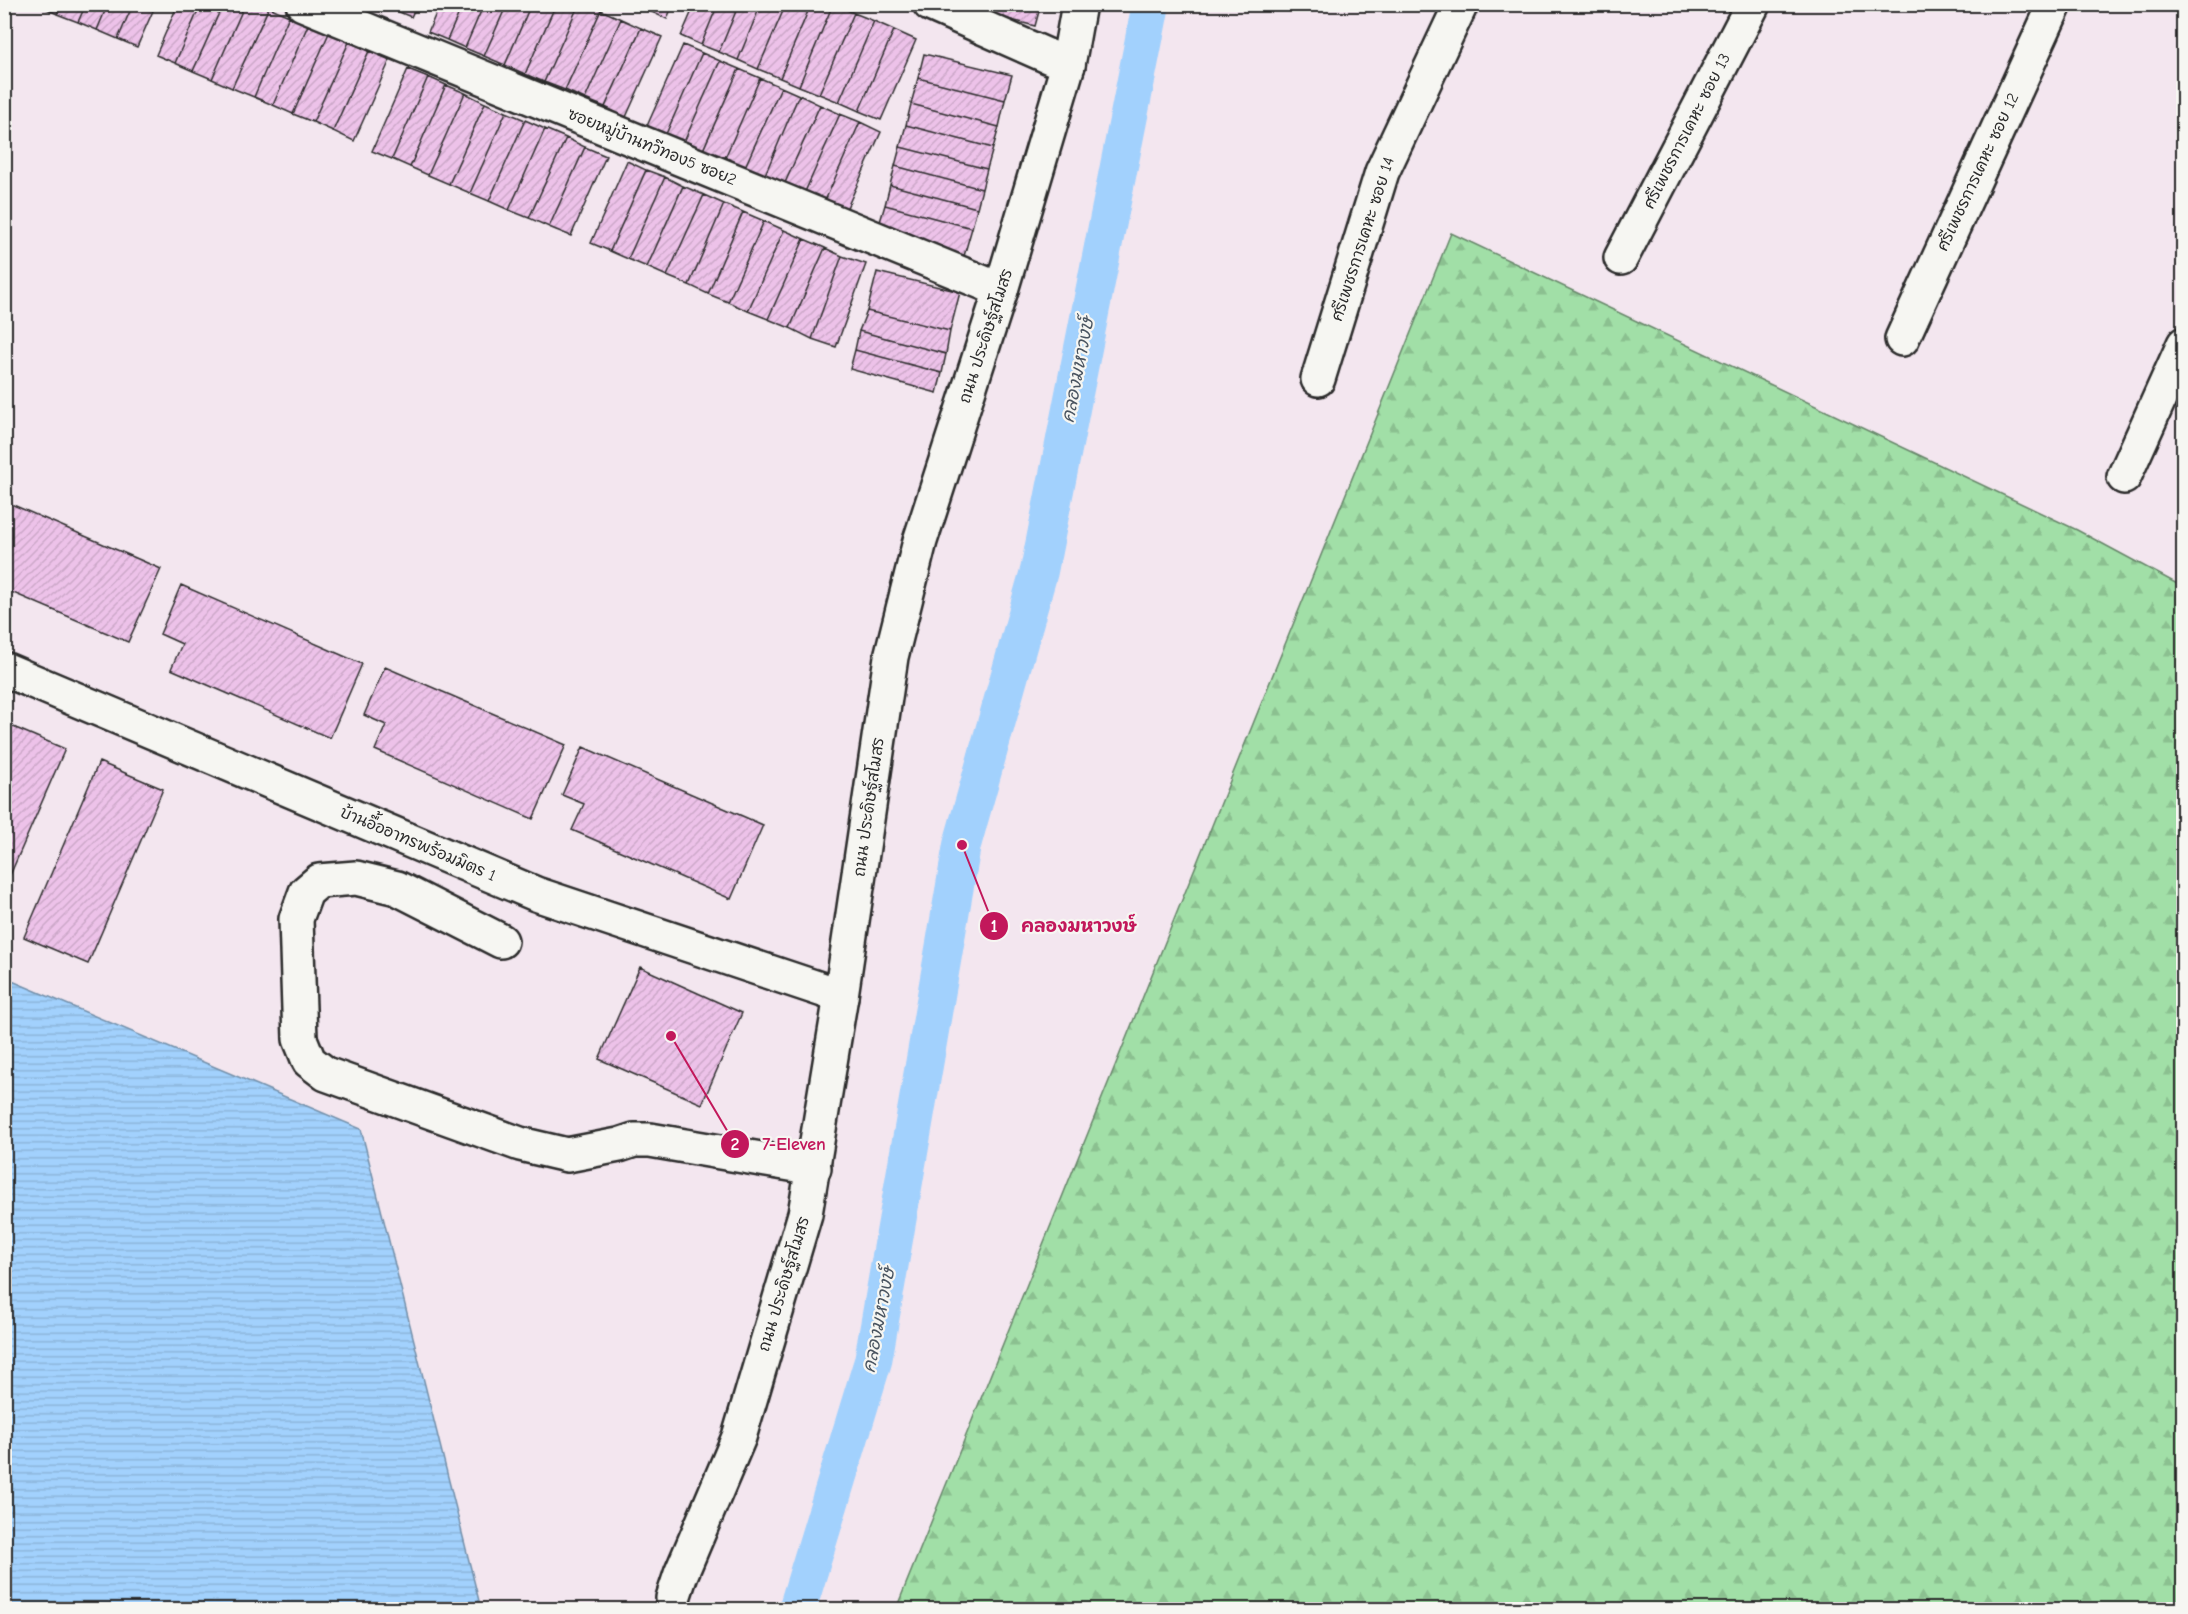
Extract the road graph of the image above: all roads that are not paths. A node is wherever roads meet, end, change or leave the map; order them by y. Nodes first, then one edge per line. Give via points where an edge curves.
1 (303, 4) edge
2 (930, 4) edge
3 (1079, 4) edge
4 (1461, 4) edge
5 (1753, 4) edge
6 (2055, 4) edge
7 (1068, 65) junction
8 (1621, 258) dead end
9 (1001, 290) junction
10 (1902, 339) dead end
11 (2184, 344) edge
12 (1318, 379) dead end
13 (2124, 477) dead end
14 (4, 669) edge
15 (501, 941) dead end
16 (841, 996) junction
17 (814, 1168) junction
18 (675, 1610) edge

1 - 9 street, ซอยหมู่บ้านทวีทอง5 ซอย2
2 - 7 street
3 - 7 street, ถนน ประดิษฐ์สโมสร
4 - 12 street, ศรีเพชรการเคหะ ซอย 14 via 1382,172
5 - 8 street, ศรีเพชรการเคหะ ซอย 13
6 - 10 street, ศรีเพชรการเคหะ ซอย 12
7 - 9 street, ถนน ประดิษฐ์สโมสร
9 - 16 street, ถนน ประดิษฐ์สโมสร via 920,541 891,657
11 - 13 street
14 - 16 street, บ้านอื้ออาทรพร้อมมิตร 1 via 536,894
15 - 17 street via 397,888 356,878 319,881 306,892 296,919 300,1039 309,1061 326,1074 520,1144 567,1155 650,1140
16 - 17 street, ถนน ประดิษฐ์สโมสร
17 - 18 street, ถนน ประดิษฐ์สโมสร via 805,1214 739,1437 681,1574 673,1598

